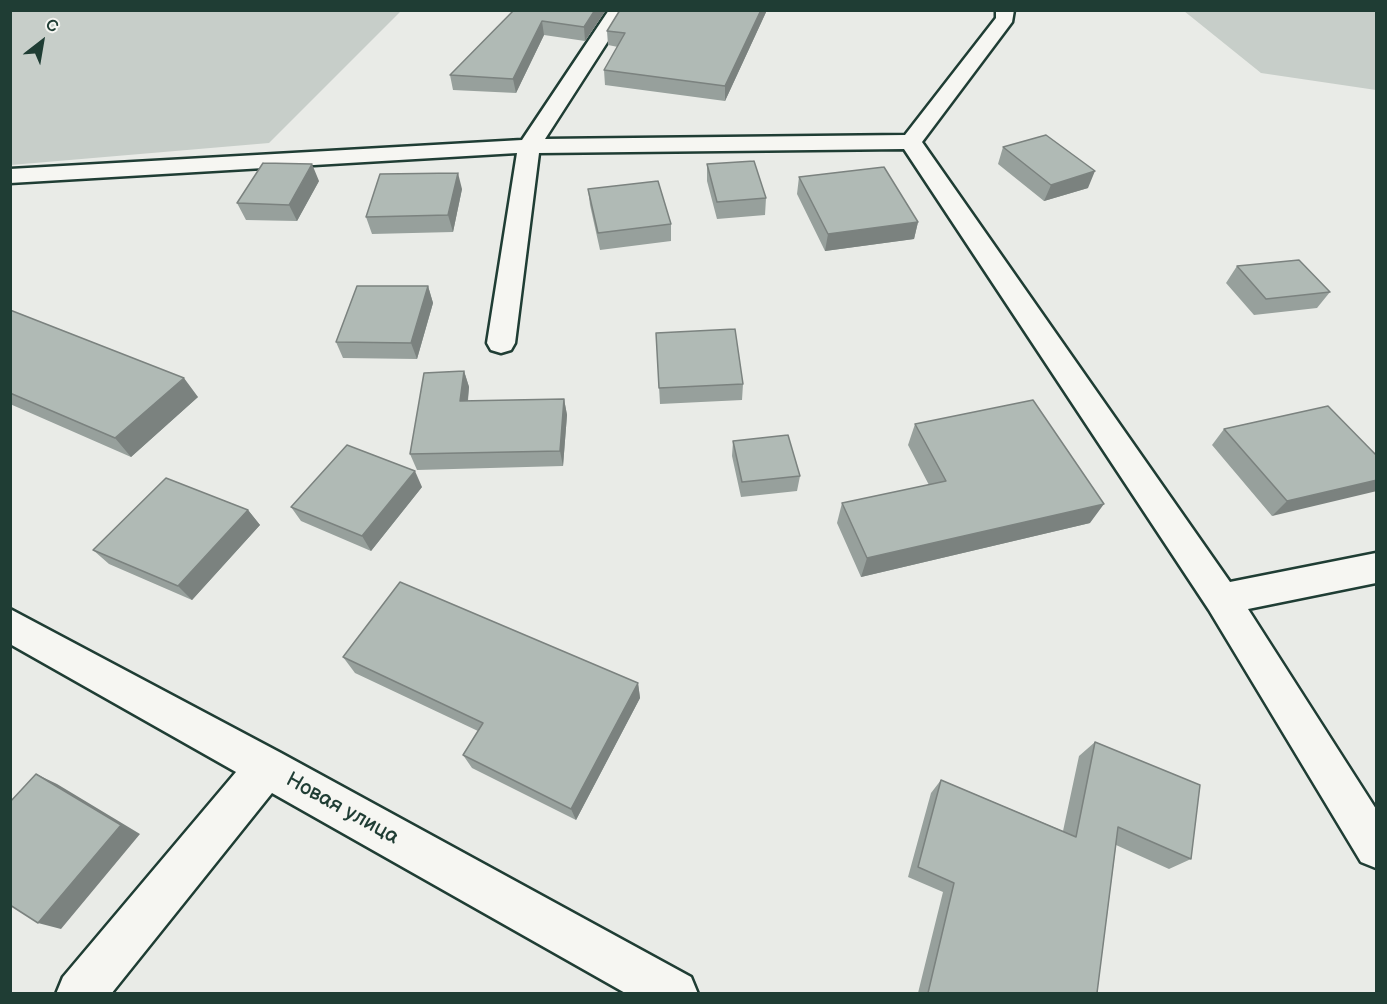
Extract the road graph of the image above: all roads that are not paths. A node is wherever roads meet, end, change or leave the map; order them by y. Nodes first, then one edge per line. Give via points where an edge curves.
1 (619, 10) edge
2 (1005, 10) edge
3 (911, 142) junction
4 (529, 146) junction
5 (10, 176) edge
6 (501, 343) dead end
7 (1377, 568) edge
8 (1222, 600) junction
9 (10, 625) edge
10 (267, 767) junction
11 (1377, 847) edge
12 (80, 993) edge
13 (674, 993) edge

1 - 4 street
2 - 3 street via 1005,18
3 - 4 street
3 - 8 street
4 - 5 street
4 - 6 street
7 - 8 street
8 - 11 street
9 - 10 street, Новая улица
10 - 12 street
10 - 13 street, Новая улица

